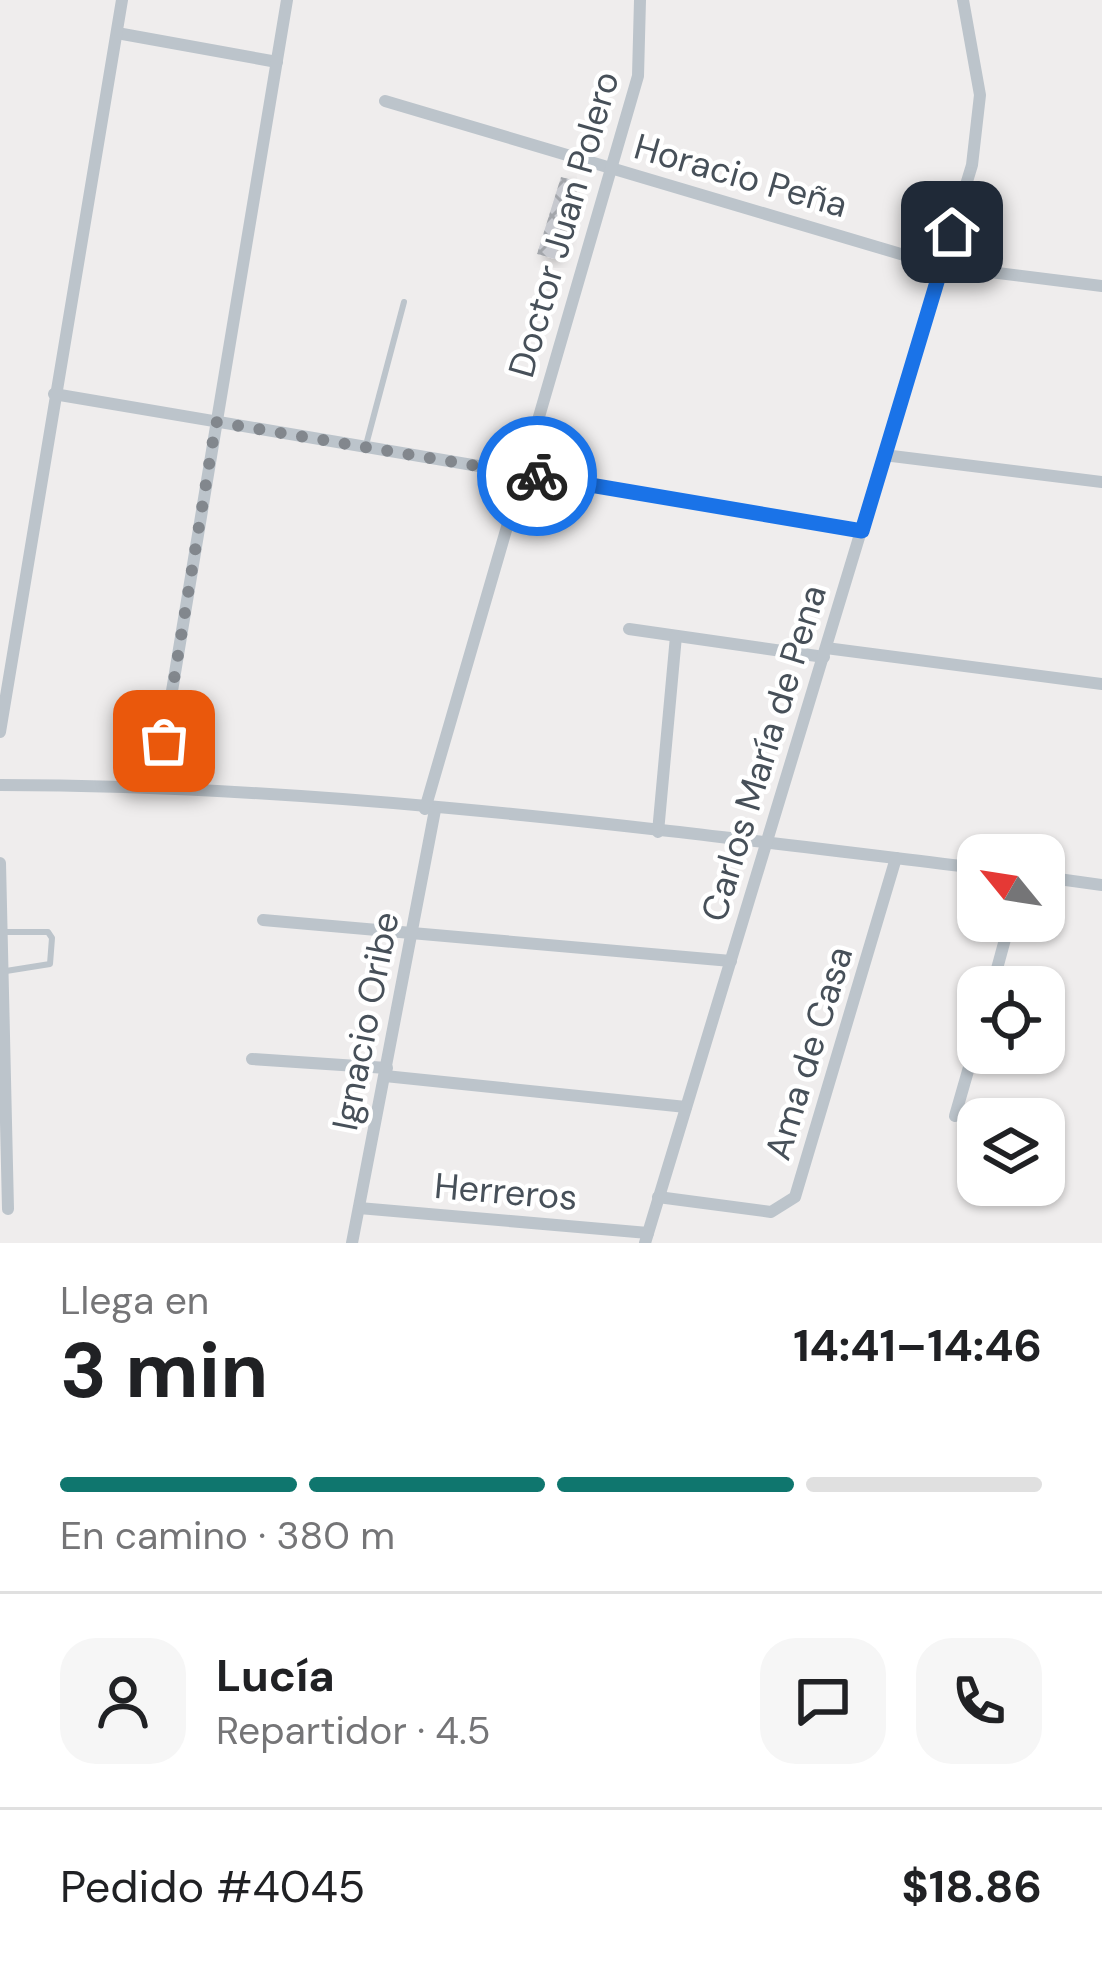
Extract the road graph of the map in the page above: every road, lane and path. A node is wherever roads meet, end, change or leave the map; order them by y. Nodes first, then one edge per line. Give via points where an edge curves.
1 (122, 0) edge
2 (287, 0) edge
3 (640, 0) edge
4 (963, 0) edge
5 (117, 33) junction
6 (277, 62) junction
7 (385, 101) dead end
8 (611, 168) junction
9 (941, 266) junction
10 (1102, 286) edge
11 (404, 302) dead end
12 (54, 394) junction
13 (216, 422) junction
14 (365, 448) junction
15 (884, 455) junction
16 (521, 473) junction
17 (1102, 482) edge
18 (862, 531) junction
19 (629, 629) dead end
20 (676, 636) junction
21 (825, 652) junction
22 (1102, 684) edge
23 (0, 732) edge
24 (0, 785) edge
25 (156, 787) junction
26 (430, 809) junction
27 (658, 832) junction
28 (768, 840) junction
29 (896, 858) junction
30 (0, 863) edge
31 (957, 865) edge
32 (1065, 880) edge
33 (1102, 885) edge
34 (263, 920) dead end
35 (413, 931) junction
36 (1, 932) edge
37 (731, 961) junction
38 (2, 971) edge
39 (252, 1059) dead end
40 (386, 1072) junction
41 (967, 1074) edge
42 (686, 1107) junction
43 (955, 1116) dead end
44 (658, 1197) junction
45 (359, 1208) junction
46 (8, 1209) dead end
47 (646, 1238) edge
48 (352, 1243) edge

1 - 5 street
2 - 6 street
3 - 8 street, Doctor Juan Polero via 640,66
4 - 9 street, Carlos María de Pena via 980,124
5 - 6 street
5 - 12 street
6 - 13 street
7 - 8 street, Horacio Peña
8 - 9 street, Horacio Peña
8 - 16 street, Doctor Juan Polero
9 - 10 street, Horacio Peña
9 - 15 street, Carlos María de Pena
11 - 14 lane
12 - 13 street
12 - 23 street
13 - 14 street
13 - 25 street
14 - 16 street
15 - 17 street
15 - 18 street, Carlos María de Pena
16 - 18 street
16 - 26 street, Doctor Juan Polero
18 - 21 street, Carlos María de Pena
19 - 20 street
20 - 21 street
20 - 27 street
21 - 22 street
21 - 28 street, Carlos María de Pena
24 - 25 street
25 - 26 street
26 - 27 street
26 - 35 street, Ignacio Oribe
27 - 28 street
28 - 29 street
28 - 37 street, Carlos María de Pena
29 - 31 street
29 - 44 street, Ama de Casa via 795,1197 771,1212
30 - 36 street
32 - 33 street
34 - 35 street
35 - 37 street
35 - 40 street, Ignacio Oribe
36 - 38 street
36 - 38 lane via 48,932 53,959
37 - 42 street, Carlos María de Pena
38 - 46 street
39 - 40 street
40 - 42 street
40 - 45 street, Ignacio Oribe
41 - 43 street
42 - 44 street, Carlos María de Pena
44 - 47 street, Carlos María de Pena
45 - 47 street, Herreros
45 - 48 street, Ignacio Oribe

